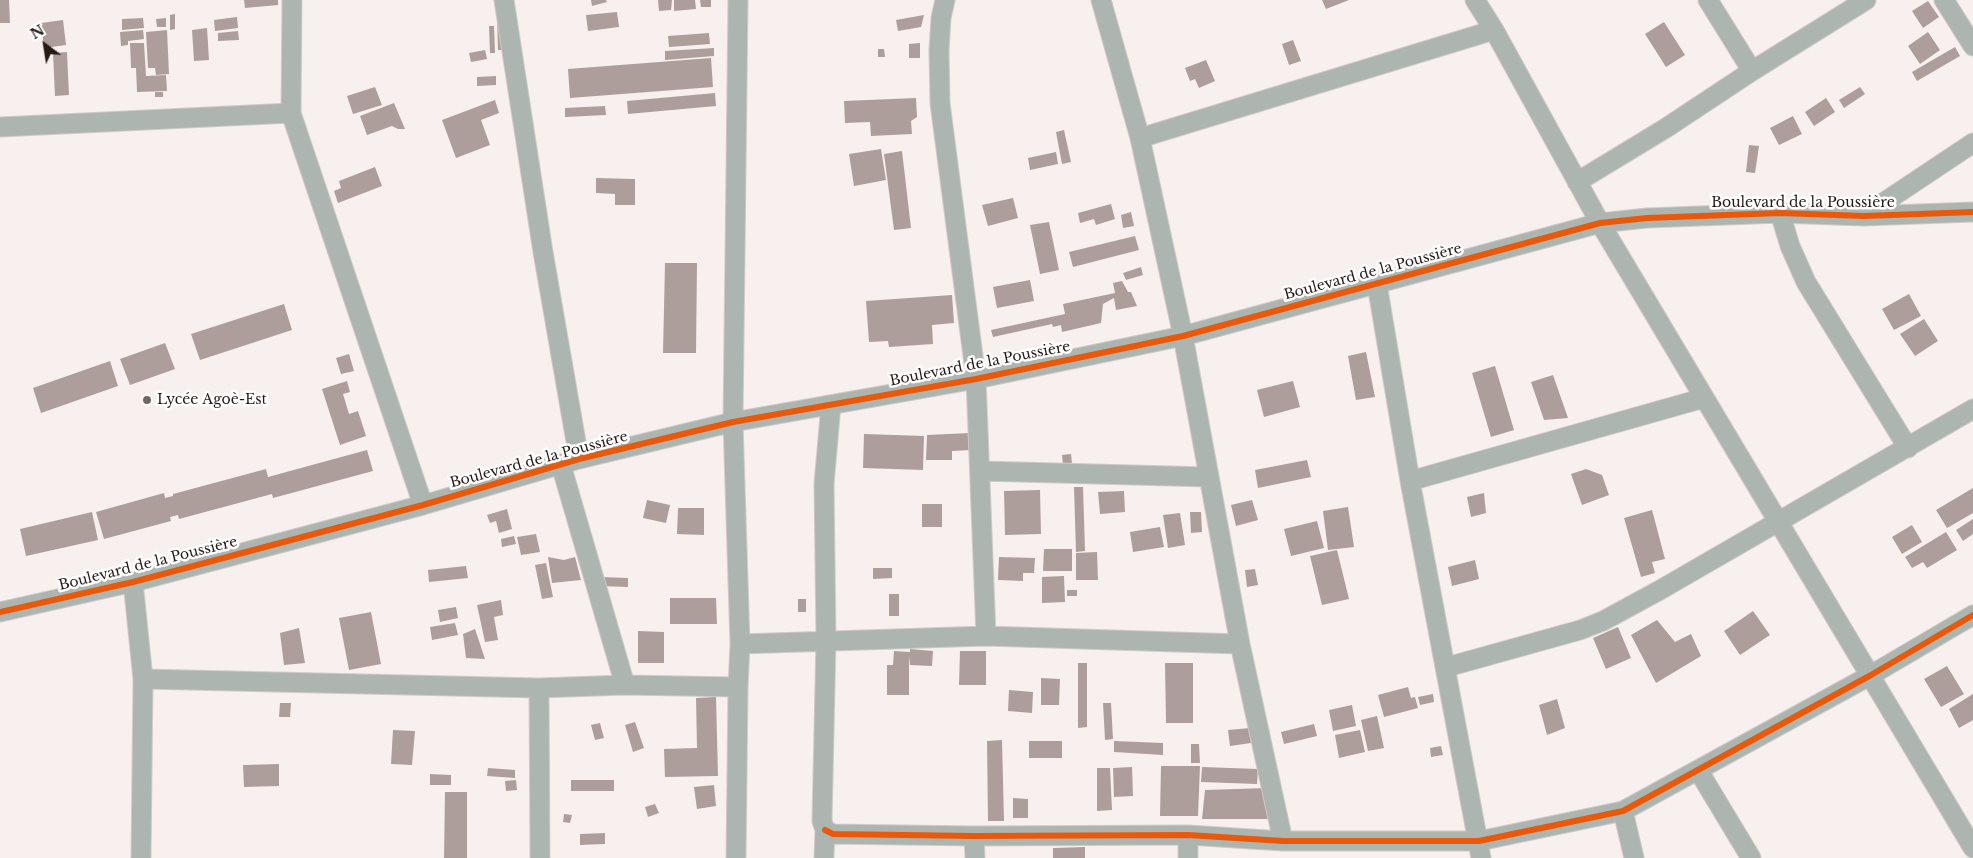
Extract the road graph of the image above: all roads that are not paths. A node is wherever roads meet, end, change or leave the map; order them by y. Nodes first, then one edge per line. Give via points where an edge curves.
1 (292, 0) edge
2 (504, 0) edge
3 (738, 0) edge
4 (945, 0) edge
5 (1101, 0) edge
6 (1475, 0) edge
7 (1708, 0) edge
8 (1866, 0) edge
9 (1944, 0) edge
10 (1494, 30) junction
11 (1973, 46) edge
12 (1752, 71) junction
13 (291, 113) junction
14 (0, 127) edge
15 (1140, 138) junction
16 (1973, 143) edge
17 (1577, 182) junction
18 (1780, 212) junction
19 (1973, 212) edge
20 (1864, 216) junction
21 (1600, 223) junction
22 (1377, 284) junction
23 (1183, 336) junction
24 (976, 379) junction
25 (1704, 398) junction
26 (831, 404) junction
27 (1973, 409) edge
28 (733, 422) junction
29 (1908, 448) junction
30 (580, 459) junction
31 (561, 465) junction
32 (980, 470) junction
33 (1209, 477) junction
34 (1410, 481) junction
35 (423, 505) junction
36 (1778, 521) junction
37 (133, 582) junction
38 (0, 612) edge
39 (1973, 615) edge
40 (986, 636) junction
41 (826, 640) junction
42 (740, 644) junction
43 (1240, 644) junction
44 (1447, 668) junction
45 (1871, 675) junction
46 (143, 679) junction
47 (625, 685) junction
48 (738, 687) junction
49 (539, 688) junction
50 (1698, 770) junction
51 (1623, 811) junction
52 (1966, 822) edge
53 (826, 830) junction
54 (1188, 835) junction
55 (974, 836) junction
56 (1283, 841) junction
57 (1973, 848) edge
58 (1480, 850) edge
59 (141, 858) edge
60 (540, 858) edge
61 (736, 858) edge
62 (824, 858) edge
63 (975, 858) edge
64 (1188, 858) edge
65 (1634, 858) edge
66 (1751, 858) edge

1 - 13 street
2 - 30 street via 543,252
3 - 28 street
4 - 24 street via 939,50 940,103
5 - 15 street
6 - 10 street
7 - 12 street
8 - 12 street
9 - 11 street
10 - 15 street
10 - 17 street
12 - 17 street
13 - 14 street
13 - 35 street
15 - 23 street
16 - 20 street
17 - 21 street
18 - 20 street, Boulevard de la Poussière
18 - 21 street, Boulevard de la Poussière
18 - 29 street via 1806,282
19 - 20 street, Boulevard de la Poussière
21 - 22 street, Boulevard de la Poussière
21 - 25 street
22 - 23 street, Boulevard de la Poussière
22 - 34 street
23 - 24 street, Boulevard de la Poussière
23 - 33 street
24 - 26 street, Boulevard de la Poussière
24 - 32 street
25 - 34 street
25 - 36 street
26 - 28 street, Boulevard de la Poussière
26 - 41 street via 824,484
27 - 29 street
28 - 30 street, Boulevard de la Poussière
28 - 42 street
29 - 36 street
30 - 31 street, Boulevard de la Poussière
31 - 35 street, Boulevard de la Poussière
31 - 47 street
32 - 33 street
32 - 40 street
33 - 43 street
34 - 44 street
35 - 37 street, Boulevard de la Poussière
36 - 44 street via 1603,621
36 - 45 street
37 - 38 street, Boulevard de la Poussière
37 - 46 street
39 - 45 street
40 - 41 street
40 - 43 street
41 - 42 street
41 - 53 street via 822,822
42 - 48 street
43 - 56 street
44 - 58 street
45 - 50 street
45 - 52 street
46 - 49 street
46 - 59 street
47 - 48 street
47 - 49 street
48 - 61 street
49 - 60 street
50 - 51 street
50 - 66 street
51 - 58 street
51 - 65 street
52 - 57 street
53 - 55 street via 833,834
53 - 62 street
54 - 55 street
54 - 56 street
54 - 64 street
55 - 63 street
56 - 58 street

